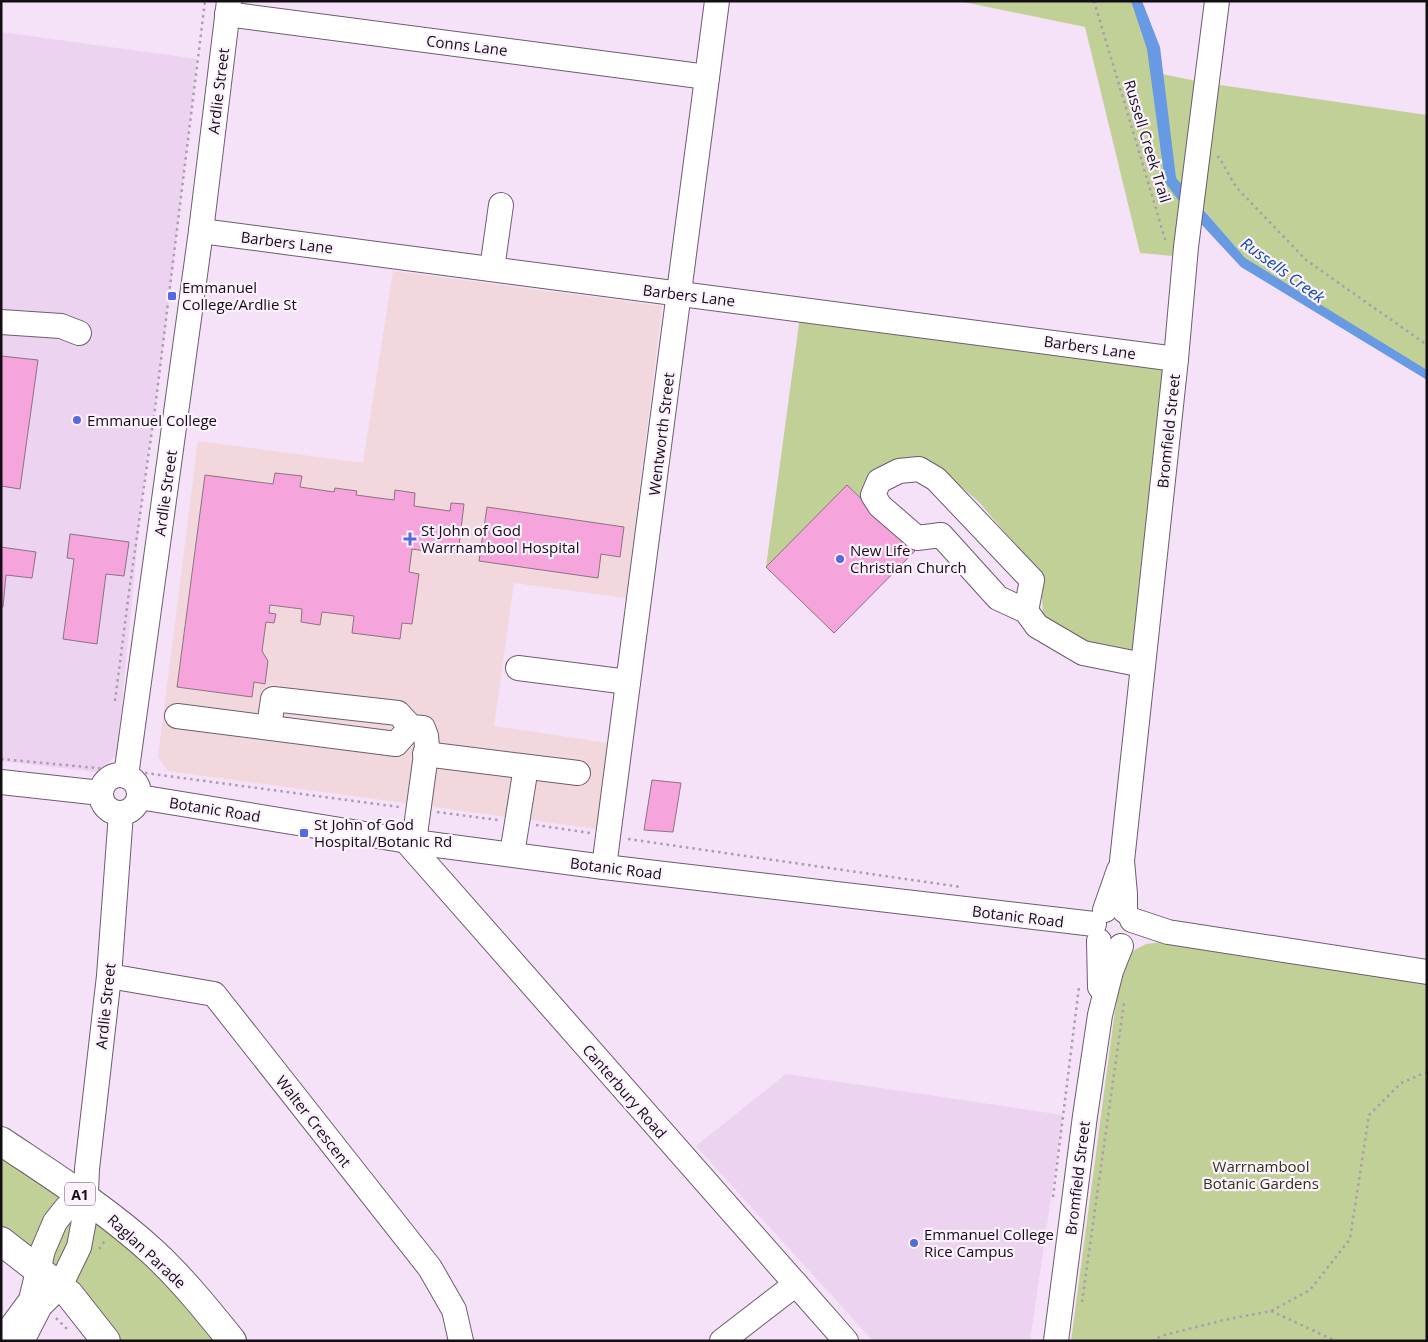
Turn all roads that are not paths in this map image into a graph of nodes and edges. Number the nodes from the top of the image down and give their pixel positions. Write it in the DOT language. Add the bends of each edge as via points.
graph roads {
  1 [pos="717,1"];
  2 [pos="1217,1"];
  3 [pos="228,8"];
  4 [pos="707,77"];
  5 [pos="501,205"];
  6 [pos="201,231"];
  7 [pos="492,269"];
  8 [pos="679,293"];
  9 [pos="1,322"];
  10 [pos="79,333"];
  11 [pos="1176,359"];
  12 [pos="964,508"];
  13 [pos="940,535"];
  14 [pos="1026,611"];
  15 [pos="1143,665"];
  16 [pos="518,668"];
  17 [pos="628,682"];
  18 [pos="177,716"];
  19 [pos="425,754"];
  20 [pos="526,766"];
  21 [pos="126,773"];
  22 [pos="578,773"];
  23 [pos="1,782"];
  24 [pos="101,793"];
  25 [pos="140,797"];
  26 [pos="121,813"];
  27 [pos="410,841"];
  28 [pos="512,854"];
  29 [pos="604,867"];
  30 [pos="1115,928"];
  31 [pos="1427,972"];
  32 [pos="109,976"];
  33 [pos="1,1140"];
  34 [pos="87,1198"];
  35 [pos="1,1241"];
  36 [pos="38,1269"];
  37 [pos="796,1284"];
  38 [pos="60,1286"];
  39 [pos="1,1341"];
  40 [pos="22,1341"];
  41 [pos="106,1341"];
  42 [pos="232,1341"];
  43 [pos="461,1341"];
  44 [pos="722,1341"];
  45 [pos="846,1341"];
  46 [pos="1056,1341"];
  1 -- 4 [label="street, Wentworth Street"];
  2 -- 11 [label="street, Bromfield Street" via="1189,219"];
  3 -- 4 [label="street, Conns Lane"];
  3 -- 6 [label="street, Ardlie Street"];
  4 -- 8 [label="street, Wentworth Street"];
  5 -- 7 [label="street"];
  6 -- 7 [label="street, Barbers Lane"];
  6 -- 21 [label="street, Ardlie Street"];
  7 -- 8 [label="street, Barbers Lane"];
  8 -- 11 [label="street, Barbers Lane"];
  8 -- 17 [label="street, Wentworth Street"];
  9 -- 10 [label="street" via="61,326"];
  11 -- 15 [label="street, Bromfield Street"];
  12 -- 13 [label="street"];
  12 -- 13 [label="street" via="936,479 919,469 899,471 878,481 873,495 880,506 917,538"];
  12 -- 14 [label="street" via="1032,580"];
  13 -- 14 [label="street" via="998,598"];
  14 -- 15 [label="street" via="1037,626 1083,653"];
  15 -- 30 [label="street, Bromfield Street"];
  16 -- 17 [label="street"];
  17 -- 29 [label="street, Wentworth Street"];
  18 -- 19 [label="street" via="396,744 411,727 423,728"];
  19 -- 20 [label="street"];
  19 -- 27 [label="street" via="419,809"];
  20 -- 22 [label="street"];
  20 -- 28 [label="street"];
  21 -- 24 [label="street" via="109,778"];
  21 -- 25 [label="street" via="138,786"];
  23 -- 24 [label="street"];
  24 -- 26 [label="street" via="109,810"];
  25 -- 26 [label="street" via="133,808"];
  25 -- 27 [label="street, Botanic Road"];
  26 -- 32 [label="street, Ardlie Street"];
  27 -- 28 [label="street, Botanic Road"];
  27 -- 37 [label="street, Canterbury Road"];
  28 -- 29 [label="street, Botanic Road"];
  29 -- 30 [label="street, Botanic Road"];
  30 -- 31 [label="street, Botanic Road" via="1168,932"];
  30 -- 46 [label="street, Bromfield Street" via="1085,1116"];
  32 -- 34 [label="street, Ardlie Street" via="87,1162"];
  32 -- 43 [label="street, Walter Crescent" via="214,994 430,1268 454,1310"];
  33 -- 34 [label="highway, Raglan Parade / A1"];
  34 -- 36 [label="street" via="66,1207 55,1222"];
  34 -- 38 [label="street, Ardlie Street" via="79,1247"];
  34 -- 42 [label="highway, Raglan Parade / A1" via="154,1252"];
  35 -- 36 [label="highway"];
  36 -- 38 [label="highway"];
  36 -- 39 [label="street" via="31,1300"];
  37 -- 44 [label="street"];
  37 -- 45 [label="street, Canterbury Road"];
  38 -- 40 [label="street, Ardlie Street" via="40,1306"];
  38 -- 41 [label="highway"];
}
